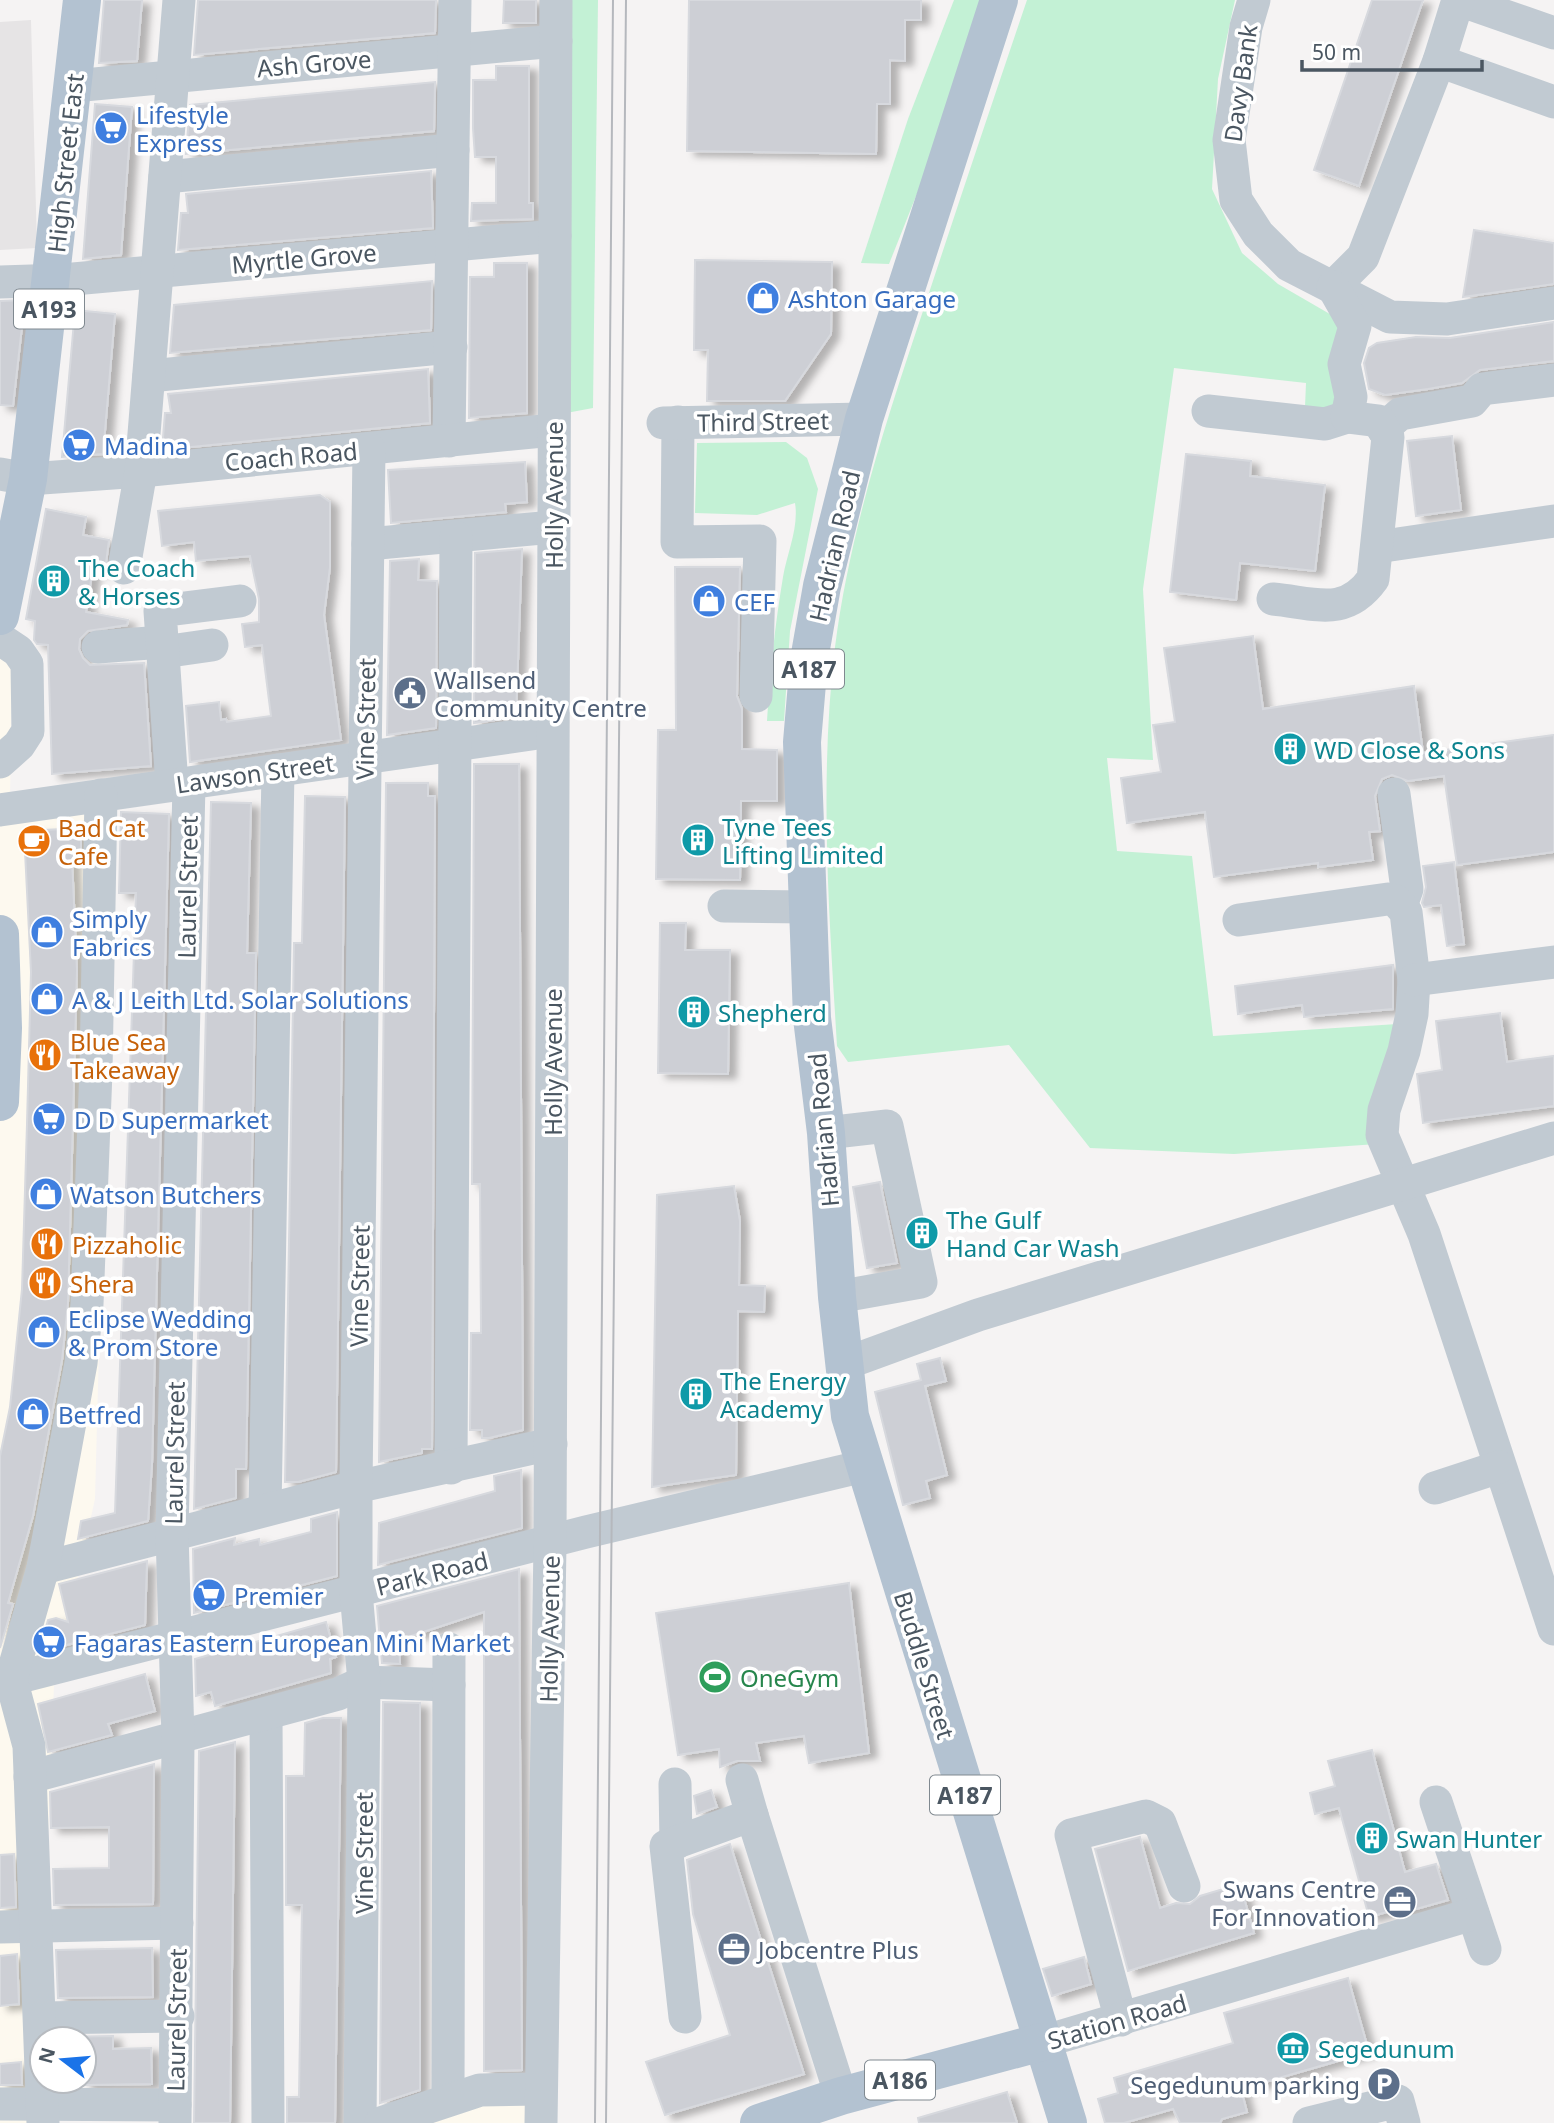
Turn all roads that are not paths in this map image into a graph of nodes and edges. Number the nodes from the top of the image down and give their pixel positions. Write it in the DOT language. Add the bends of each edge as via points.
graph roads {
  1 [pos="82,0"];
  2 [pos="179,0"];
  3 [pos="455,0"];
  4 [pos="556,0"];
  5 [pos="999,0"];
  6 [pos="1254,0"];
  7 [pos="1459,0"];
  8 [pos="1554,33"];
  9 [pos="556,41"];
  10 [pos="454,50"];
  11 [pos="1439,61"];
  12 [pos="173,76"];
  13 [pos="73,86"];
  14 [pos="1554,102"];
  15 [pos="453,150"];
  16 [pos="165,177"];
  17 [pos="555,236"];
  18 [pos="452,245"];
  19 [pos="158,271"];
  20 [pos="52,281"];
  21 [pos="0,282"];
  22 [pos="1333,287"];
  23 [pos="1554,303"];
  24 [pos="451,348"];
  25 [pos="149,376"];
  26 [pos="1554,380"];
  27 [pos="1208,411"];
  28 [pos="1347,416"];
  29 [pos="864,419"];
  30 [pos="1383,429"];
  31 [pos="553,430"];
  32 [pos="449,441"];
  33 [pos="369,449"];
  34 [pos="141,471"];
  35 [pos="14,477"];
  36 [pos="1554,521"];
  37 [pos="553,527"];
  38 [pos="456,537"];
  39 [pos="368,544"];
  40 [pos="1377,547"];
  41 [pos="124,568"];
  42 [pos="1273,599"];
  43 [pos="240,601"];
  44 [pos="0,616"];
  45 [pos="0,639"];
  46 [pos="212,645"];
  47 [pos="98,647"];
  48 [pos="163,647"];
  49 [pos="756,696"];
  50 [pos="552,731"];
  51 [pos="454,744"];
  52 [pos="364,758"];
  53 [pos="0,762"];
  54 [pos="278,770"];
  55 [pos="181,784"];
  56 [pos="101,794"];
  57 [pos="1394,794"];
  58 [pos="0,810"];
  59 [pos="724,906"];
  60 [pos="1401,906"];
  61 [pos="808,907"];
  62 [pos="1239,920"];
  63 [pos="0,934"];
  64 [pos="1554,962"];
  65 [pos="1414,980"];
  66 [pos="2,1029"];
  67 [pos="0,1102"];
  68 [pos="825,1133"];
  69 [pos="1545,1149"];
  70 [pos="1402,1185"];
  71 [pos="837,1297"];
  72 [pos="844,1364"];
  73 [pos="551,1444"];
  74 [pos="864,1466"];
  75 [pos="1499,1467"];
  76 [pos="451,1468"];
  77 [pos="356,1487"];
  78 [pos="1435,1488"];
  79 [pos="265,1510"];
  80 [pos="172,1533"];
  81 [pos="550,1543"];
  82 [pos="43,1568"];
  83 [pos="356,1592"];
  84 [pos="1554,1629"];
  85 [pos="173,1638"];
  86 [pos="449,1649"];
  87 [pos="6,1680"];
  88 [pos="364,1682"];
  89 [pos="449,1685"];
  90 [pos="266,1714"];
  91 [pos="178,1738"];
  92 [pos="30,1777"];
  93 [pos="742,1780"];
  94 [pos="675,1784"];
  95 [pos="1436,1802"];
  96 [pos="752,1815"];
  97 [pos="676,1843"];
  98 [pos="1184,1886"];
  99 [pos="1473,1914"];
  100 [pos="177,1923"];
  101 [pos="36,1924"];
  102 [pos="0,1927"];
  103 [pos="1485,1949"];
  104 [pos="178,2016"];
  105 [pos="685,2017"];
  106 [pos="40,2018"];
  107 [pos="1121,2020"];
  108 [pos="1042,2042"];
  109 [pos="540,2089"];
  110 [pos="841,2096"];
  111 [pos="448,2100"];
  112 [pos="0,2104"];
  113 [pos="43,2113"];
  114 [pos="175,2114"];
  115 [pos="268,2123"];
  116 [pos="360,2123"];
  117 [pos="381,2123"];
  118 [pos="541,2123"];
  119 [pos="760,2123"];
  120 [pos="1068,2123"];
  121 [pos="1309,2123"];
  122 [pos="1404,2123"];
  1 -- 13 [label="main road, High Street East / A193"];
  2 -- 12 [label="street"];
  3 -- 10 [label="street"];
  4 -- 9 [label="street, Holly Avenue"];
  5 -- 29 [label="main road, Hadrian Road / A187"];
  6 -- 22 [label="street, Davy Bank" via="1229,140 1236,200 1258,234 1289,265"];
  7 -- 8 [label="street"];
  7 -- 11 [label="street"];
  9 -- 10 [label="street, Ash Grove"];
  9 -- 17 [label="street, Holly Avenue"];
  10 -- 12 [label="street, Ash Grove"];
  10 -- 15 [label="street"];
  11 -- 14 [label="street"];
  11 -- 22 [label="street" via="1363,257"];
  12 -- 13 [label="street, Ash Grove"];
  12 -- 16 [label="street"];
  13 -- 20 [label="main road, High Street East / A193"];
  15 -- 16 [label="street"];
  15 -- 18 [label="street"];
  16 -- 19 [label="street"];
  17 -- 18 [label="street, Myrtle Grove"];
  17 -- 31 [label="street, Holly Avenue"];
  18 -- 19 [label="street, Myrtle Grove"];
  18 -- 24 [label="street"];
  19 -- 20 [label="street, Myrtle Grove"];
  19 -- 25 [label="street"];
  20 -- 21 [label="street, Myrtle Grove"];
  20 -- 35 [label="main road, High Street East / A193"];
  22 -- 23 [label="street, Davy Bank" via="1390,317 1447,319"];
  22 -- 28 [label="street" via="1355,326 1344,364 1351,397"];
  24 -- 25 [label="street"];
  24 -- 32 [label="street"];
  25 -- 34 [label="street"];
  26 -- 30 [label="street" via="1482,389 1472,401 1400,414"];
  27 -- 28 [label="street" via="1325,424"];
  28 -- 30 [label="street" via="1379,421"];
  29 -- 49 [label="street, Third Street" via="671,422 677,542 760,541"];
  29 -- 61 [label="main road, Hadrian Road / A187" via="822,586 810,660 802,741"];
  30 -- 40 [label="street" via="1388,437"];
  31 -- 32 [label="street, Coach Road"];
  31 -- 37 [label="street, Holly Avenue"];
  32 -- 33 [label="street, Coach Road"];
  33 -- 34 [label="street, Coach Road"];
  33 -- 39 [label="street, Vine Street"];
  34 -- 35 [label="street, Coach Road"];
  34 -- 41 [label="street"];
  35 -- 44 [label="main road, High Street East / A193"];
  36 -- 40 [label="street"];
  37 -- 38 [label="street"];
  37 -- 50 [label="street, Holly Avenue"];
  38 -- 39 [label="street"];
  38 -- 51 [label="street"];
  39 -- 52 [label="street, Vine Street"];
  40 -- 42 [label="street" via="1373,579 1361,597 1342,606"];
  43 -- 48 [label="street, Laurel Street" via="160,611"];
  45 -- 53 [label="street" via="27,664 28,731"];
  46 -- 48 [label="street"];
  47 -- 48 [label="street"];
  48 -- 55 [label="street, Laurel Street"];
  50 -- 51 [label="street, Lawson Street"];
  50 -- 73 [label="street, Holly Avenue"];
  51 -- 52 [label="street, Lawson Street"];
  51 -- 76 [label="street"];
  52 -- 54 [label="street, Lawson Street"];
  52 -- 77 [label="street, Vine Street"];
  54 -- 55 [label="street, Lawson Street"];
  54 -- 79 [label="street"];
  55 -- 56 [label="street, Lawson Street"];
  55 -- 80 [label="street, Laurel Street"];
  56 -- 58 [label="street, Lawson Street"];
  56 -- 82 [label="street" via="87,1304 72,1422"];
  57 -- 60 [label="street" via="1407,889"];
  59 -- 61 [label="street"];
  60 -- 62 [label="street" via="1388,899"];
  60 -- 65 [label="street" via="1406,912"];
  61 -- 68 [label="main road, Hadrian Road / A187" via="812,1018"];
  63 -- 66 [label="main road"];
  64 -- 65 [label="street"];
  65 -- 70 [label="street" via="1412,1014 1384,1110 1382,1135"];
  66 -- 67 [label="main road"];
  68 -- 71 [label="main road, Hadrian Road / A187"];
  68 -- 71 [label="street" via="887,1126 921,1282"];
  69 -- 70 [label="street"];
  70 -- 72 [label="street" via="978,1315"];
  70 -- 75 [label="street" via="1424,1234"];
  71 -- 72 [label="main road, Hadrian Road / A187"];
  72 -- 74 [label="main road, Buddle Street / A187" via="850,1416"];
  73 -- 76 [label="street"];
  73 -- 81 [label="street, Holly Avenue"];
  74 -- 81 [label="street, Park Road"];
  74 -- 108 [label="main road, Buddle Street / A187"];
  75 -- 78 [label="street"];
  75 -- 84 [label="street"];
  76 -- 77 [label="street"];
  77 -- 79 [label="street"];
  77 -- 83 [label="street, Vine Street"];
  79 -- 80 [label="street"];
  80 -- 82 [label="street"];
  80 -- 85 [label="street, Laurel Street"];
  81 -- 83 [label="street, Park Road"];
  81 -- 109 [label="street, Holly Avenue"];
  82 -- 87 [label="street"];
  83 -- 85 [label="street, Park Road"];
  83 -- 88 [label="street, Vine Street"];
  85 -- 87 [label="street, Park Road"];
  85 -- 91 [label="street, Laurel Street"];
  86 -- 89 [label="street"];
  87 -- 92 [label="street" via="29,1746"];
  88 -- 89 [label="street"];
  88 -- 90 [label="street"];
  88 -- 116 [label="street, Vine Street"];
  89 -- 111 [label="street"];
  90 -- 91 [label="street"];
  90 -- 115 [label="street"];
  91 -- 92 [label="street"];
  91 -- 100 [label="street, Laurel Street"];
  92 -- 101 [label="street"];
  93 -- 96 [label="street"];
  94 -- 97 [label="street"];
  95 -- 99 [label="street"];
  96 -- 97 [label="street"];
  96 -- 110 [label="street"];
  97 -- 105 [label="street" via="666,1846"];
  98 -- 107 [label="street" via="1160,1823 1146,1816 1071,1835"];
  99 -- 103 [label="street"];
  99 -- 107 [label="street, Station Road"];
  100 -- 101 [label="street"];
  100 -- 104 [label="street, Laurel Street"];
  101 -- 102 [label="street"];
  101 -- 106 [label="street"];
  104 -- 106 [label="street"];
  104 -- 114 [label="street, Laurel Street"];
  106 -- 113 [label="street"];
  107 -- 108 [label="street, Station Road"];
  108 -- 110 [label="main road, Station Road / A186"];
  108 -- 120 [label="main road, Buddle Street / A187"];
  109 -- 111 [label="street" via="480,2091"];
  109 -- 118 [label="street, Holly Avenue"];
  110 -- 119 [label="main road, Station Road / A186"];
  111 -- 117 [label="street"];
  112 -- 113 [label="street"];
  113 -- 114 [label="street"];
  121 -- 122 [label="street" via="1398,2101"];
}
